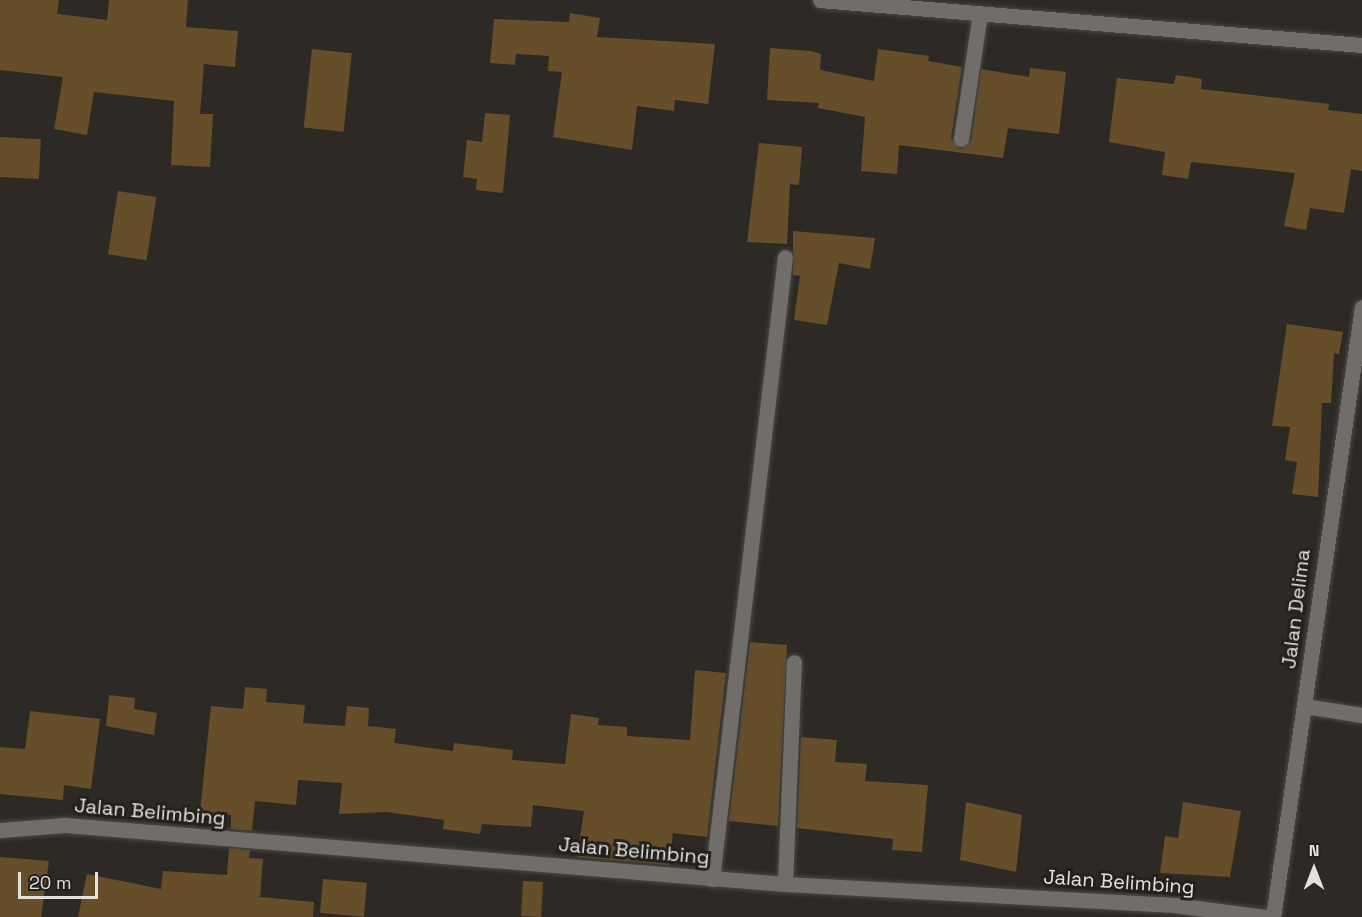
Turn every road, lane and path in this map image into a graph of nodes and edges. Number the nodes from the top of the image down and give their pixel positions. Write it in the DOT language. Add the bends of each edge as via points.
graph roads {
  1 [pos="820,0"];
  2 [pos="980,14"];
  3 [pos="1362,45"];
  4 [pos="961,139"];
  5 [pos="785,257"];
  6 [pos="1362,307"];
  7 [pos="794,662"];
  8 [pos="1305,706"];
  9 [pos="1362,715"];
  10 [pos="0,830"];
  11 [pos="712,879"];
  12 [pos="785,884"];
  13 [pos="1265,917"];
  14 [pos="1273,917"];
  1 -- 2 [label="street"];
  2 -- 3 [label="street"];
  2 -- 4 [label="street"];
  5 -- 11 [label="street"];
  6 -- 8 [label="street, Jalan Delima"];
  7 -- 12 [label="street"];
  8 -- 9 [label="street"];
  8 -- 14 [label="street, Jalan Delima"];
  10 -- 11 [label="street, Jalan Belimbing" via="65,825"];
  11 -- 12 [label="street, Jalan Belimbing"];
  12 -- 13 [label="street, Jalan Belimbing" via="1174,905"];
}
